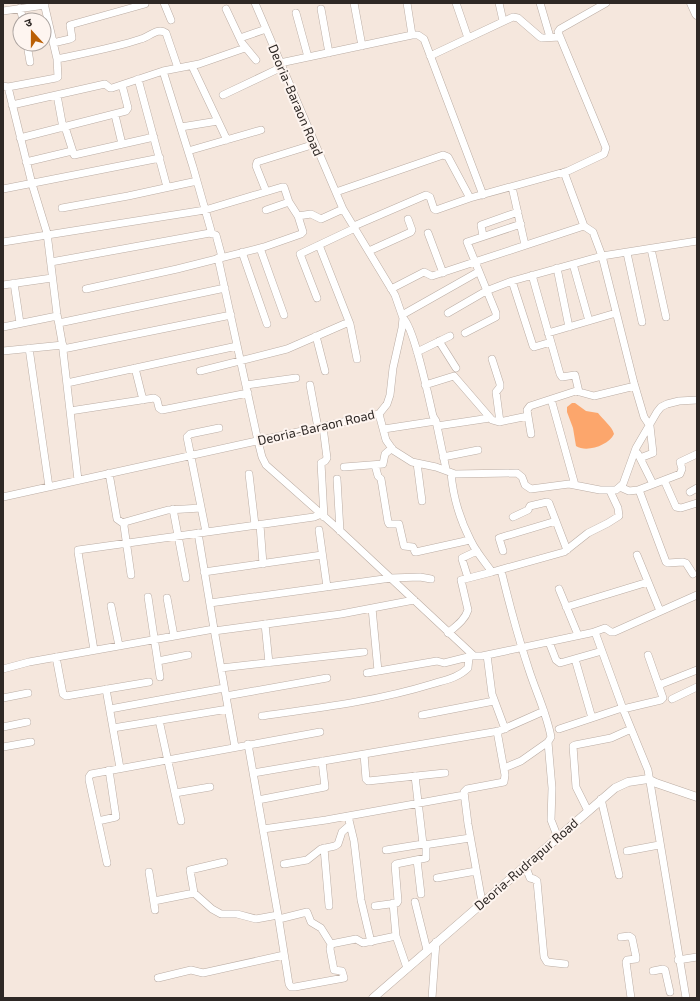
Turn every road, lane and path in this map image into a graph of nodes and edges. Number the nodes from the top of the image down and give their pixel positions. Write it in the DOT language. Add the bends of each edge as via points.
graph roads {
  1 [pos="256,3"];
  2 [pos="354,3"];
  3 [pos="407,3"];
  4 [pos="456,3"];
  5 [pos="499,3"];
  6 [pos="540,3"];
  7 [pos="606,3"];
  8 [pos="692,3"];
  9 [pos="45,4"];
  10 [pos="145,4"];
  11 [pos="166,4"];
  12 [pos="4,8"];
  13 [pos="20,8"];
  14 [pos="226,9"];
  15 [pos="321,9"];
  16 [pos="21,12"];
  17 [pos="296,13"];
  18 [pos="697,14"];
  19 [pos="171,20"];
  20 [pos="504,21"];
  21 [pos="266,29"];
  22 [pos="412,35"];
  23 [pos="550,37"];
  24 [pos="560,37"];
  25 [pos="240,38"];
  26 [pos="468,38"];
  27 [pos="53,43"];
  28 [pos="362,46"];
  29 [pos="245,48"];
  30 [pos="28,52"];
  31 [pos="328,53"];
  32 [pos="430,56"];
  33 [pos="308,57"];
  34 [pos="57,59"];
  35 [pos="256,60"];
  36 [pos="30,62"];
  37 [pos="281,65"];
  38 [pos="192,66"];
  39 [pos="178,68"];
  40 [pos="163,71"];
  41 [pos="138,79"];
  42 [pos="122,85"];
  43 [pos="5,87"];
  44 [pos="57,95"];
  45 [pos="224,95"];
  46 [pos="12,105"];
  47 [pos="115,115"];
  48 [pos="218,121"];
  49 [pos="64,127"];
  50 [pos="181,127"];
  51 [pos="261,130"];
  52 [pos="154,137"];
  53 [pos="20,138"];
  54 [pos="227,140"];
  55 [pos="122,144"];
  56 [pos="315,144"];
  57 [pos="72,151"];
  58 [pos="188,151"];
  59 [pos="160,158"];
  60 [pos="26,162"];
  61 [pos="564,172"];
  62 [pos="197,181"];
  63 [pos="32,184"];
  64 [pos="167,187"];
  65 [pos="512,187"];
  66 [pos="3,189"];
  67 [pos="266,191"];
  68 [pos="336,192"];
  69 [pos="483,195"];
  70 [pos="470,198"];
  71 [pos="289,202"];
  72 [pos="62,208"];
  73 [pos="344,209"];
  74 [pos="205,210"];
  75 [pos="266,210"];
  76 [pos="518,212"];
  77 [pos="298,216"];
  78 [pos="408,220"];
  79 [pos="520,224"];
  80 [pos="584,226"];
  81 [pos="355,227"];
  82 [pos="428,233"];
  83 [pos="212,234"];
  84 [pos="47,235"];
  85 [pos="483,236"];
  86 [pos="697,241"];
  87 [pos="3,242"];
  88 [pos="319,245"];
  89 [pos="526,245"];
  90 [pos="260,248"];
  91 [pos="651,249"];
  92 [pos="370,251"];
  93 [pos="242,252"];
  94 [pos="627,253"];
  95 [pos="602,256"];
  96 [pos="220,258"];
  97 [pos="51,262"];
  98 [pos="474,262"];
  99 [pos="573,264"];
  100 [pos="557,268"];
  101 [pos="443,272"];
  102 [pos="478,272"];
  103 [pos="532,275"];
  104 [pos="52,278"];
  105 [pos="512,281"];
  106 [pos="14,283"];
  107 [pos="3,285"];
  108 [pos="225,288"];
  109 [pos="86,289"];
  110 [pos="391,289"];
  111 [pos="486,291"];
  112 [pos="317,298"];
  113 [pos="448,313"];
  114 [pos="616,313"];
  115 [pos="231,315"];
  116 [pos="284,315"];
  117 [pos="403,316"];
  118 [pos="666,317"];
  119 [pos="58,320"];
  120 [pos="589,321"];
  121 [pos="350,322"];
  122 [pos="642,322"];
  123 [pos="20,323"];
  124 [pos="267,324"];
  125 [pos="3,327"];
  126 [pos="569,327"];
  127 [pos="466,333"];
  128 [pos="548,333"];
  129 [pos="316,336"];
  130 [pos="450,336"];
  131 [pos="439,341"];
  132 [pos="551,342"];
  133 [pos="237,346"];
  134 [pos="63,347"];
  135 [pos="29,348"];
  136 [pos="3,351"];
  137 [pos="417,352"];
  138 [pos="357,359"];
  139 [pos="492,359"];
  140 [pos="241,362"];
  141 [pos="135,368"];
  142 [pos="456,368"];
  143 [pos="200,371"];
  144 [pos="325,371"];
  145 [pos="296,378"];
  146 [pos="67,382"];
  147 [pos="246,385"];
  148 [pos="310,385"];
  149 [pos="425,385"];
  150 [pos="635,386"];
  151 [pos="579,392"];
  152 [pos="248,393"];
  153 [pos="551,399"];
  154 [pos="143,400"];
  155 [pos="697,400"];
  156 [pos="70,411"];
  157 [pos="379,414"];
  158 [pos="528,416"];
  159 [pos="490,418"];
  160 [pos="500,422"];
  161 [pos="437,423"];
  162 [pos="650,426"];
  163 [pos="321,427"];
  164 [pos="219,428"];
  165 [pos="384,429"];
  166 [pos="531,434"];
  167 [pos="258,441"];
  168 [pos="392,448"];
  169 [pos="636,448"];
  170 [pos="478,450"];
  171 [pos="697,454"];
  172 [pos="190,456"];
  173 [pos="443,457"];
  174 [pos="640,458"];
  175 [pos="417,463"];
  176 [pos="375,465"];
  177 [pos="344,467"];
  178 [pos="448,471"];
  179 [pos="109,473"];
  180 [pos="249,474"];
  181 [pos="337,479"];
  182 [pos="78,480"];
  183 [pos="664,480"];
  184 [pos="653,484"];
  185 [pos="574,485"];
  186 [pos="49,487"];
  187 [pos="620,487"];
  188 [pos="639,490"];
  189 [pos="610,491"];
  190 [pos="3,497"];
  191 [pos="422,501"];
  192 [pos="697,503"];
  193 [pos="201,508"];
  194 [pos="173,509"];
  195 [pos="323,515"];
  196 [pos="513,517"];
  197 [pos="556,521"];
  198 [pos="124,524"];
  199 [pos="257,525"];
  200 [pos="319,530"];
  201 [pos="340,531"];
  202 [pos="202,533"];
  203 [pos="178,536"];
  204 [pos="470,540"];
  205 [pos="126,543"];
  206 [pos="566,550"];
  207 [pos="502,551"];
  208 [pos="477,552"];
  209 [pos="636,555"];
  210 [pos="322,556"];
  211 [pos="263,564"];
  212 [pos="501,570"];
  213 [pos="204,572"];
  214 [pos="492,572"];
  215 [pos="693,574"];
  216 [pos="131,575"];
  217 [pos="186,578"];
  218 [pos="391,578"];
  219 [pos="468,578"];
  220 [pos="431,579"];
  221 [pos="648,582"];
  222 [pos="327,587"];
  223 [pos="559,589"];
  224 [pos="697,595"];
  225 [pos="148,597"];
  226 [pos="167,598"];
  227 [pos="414,600"];
  228 [pos="210,603"];
  229 [pos="111,606"];
  230 [pos="566,607"];
  231 [pos="372,608"];
  232 [pos="660,611"];
  233 [pos="265,624"];
  234 [pos="214,630"];
  235 [pos="594,632"];
  236 [pos="448,633"];
  237 [pos="578,635"];
  238 [pos="174,636"];
  239 [pos="154,639"];
  240 [pos="549,642"];
  241 [pos="119,646"];
  242 [pos="522,648"];
  243 [pos="94,650"];
  244 [pos="602,651"];
  245 [pos="364,652"];
  246 [pos="188,655"];
  247 [pos="487,655"];
  248 [pos="648,655"];
  249 [pos="471,656"];
  250 [pos="56,657"];
  251 [pos="575,659"];
  252 [pos="158,661"];
  253 [pos="269,663"];
  254 [pos="221,668"];
  255 [pos="3,669"];
  256 [pos="697,670"];
  257 [pos="378,671"];
  258 [pos="366,673"];
  259 [pos="160,677"];
  260 [pos="327,678"];
  261 [pos="149,682"];
  262 [pos="659,685"];
  263 [pos="224,688"];
  264 [pos="697,688"];
  265 [pos="106,689"];
  266 [pos="28,694"];
  267 [pos="226,696"];
  268 [pos="3,698"];
  269 [pos="672,699"];
  270 [pos="494,701"];
  271 [pos="623,708"];
  272 [pos="110,709"];
  273 [pos="228,709"];
  274 [pos="544,711"];
  275 [pos="422,715"];
  276 [pos="262,716"];
  277 [pos="592,718"];
  278 [pos="159,720"];
  279 [pos="27,722"];
  280 [pos="3,727"];
  281 [pos="113,728"];
  282 [pos="505,729"];
  283 [pos="559,729"];
  284 [pos="631,729"];
  285 [pos="320,732"];
  286 [pos="497,732"];
  287 [pos="31,742"];
  288 [pos="548,742"];
  289 [pos="248,744"];
  290 [pos="3,747"];
  291 [pos="236,747"];
  292 [pos="364,754"];
  293 [pos="168,760"];
  294 [pos="322,761"];
  295 [pos="120,768"];
  296 [pos="504,768"];
  297 [pos="109,770"];
  298 [pos="253,773"];
  299 [pos="445,773"];
  300 [pos="415,776"];
  301 [pos="648,779"];
  302 [pos="210,787"];
  303 [pos="175,793"];
  304 [pos="464,795"];
  305 [pos="697,797"];
  306 [pos="601,799"];
  307 [pos="258,800"];
  308 [pos="418,804"];
  309 [pos="588,811"];
  310 [pos="348,816"];
  311 [pos="181,820"];
  312 [pos="98,821"];
  313 [pos="350,825"];
  314 [pos="263,829"];
  315 [pos="470,838"];
  316 [pos="558,838"];
  317 [pos="424,844"];
  318 [pos="659,845"];
  319 [pos="324,848"];
  320 [pos="386,850"];
  321 [pos="627,851"];
  322 [pos="417,860"];
  323 [pos="224,862"];
  324 [pos="107,863"];
  325 [pos="284,864"];
  326 [pos="525,865"];
  327 [pos="476,871"];
  328 [pos="149,872"];
  329 [pos="619,875"];
  330 [pos="437,878"];
  331 [pos="194,893"];
  332 [pos="421,894"];
  333 [pos="154,900"];
  334 [pos="415,902"];
  335 [pos="482,902"];
  336 [pos="393,903"];
  337 [pos="329,906"];
  338 [pos="375,906"];
  339 [pos="155,910"];
  340 [pos="279,917"];
  341 [pos="396,936"];
  342 [pos="621,937"];
  343 [pos="371,942"];
  344 [pos="436,942"];
  345 [pos="331,944"];
  346 [pos="427,950"];
  347 [pos="284,955"];
  348 [pos="697,957"];
  349 [pos="678,960"];
  350 [pos="565,964"];
  351 [pos="407,968"];
  352 [pos="653,972"];
  353 [pos="681,977"];
  354 [pos="158,978"];
  355 [pos="667,980"];
  356 [pos="670,992"];
  357 [pos="373,998"];
  358 [pos="432,998"];
  359 [pos="631,998"];
  360 [pos="686,998"];
  1 -- 21 [label="street, Deoria-Baraon Road"];
  2 -- 28 [label="street"];
  3 -- 22 [label="street"];
  4 -- 26 [label="street"];
  5 -- 20 [label="street"];
  6 -- 23 [label="street"];
  7 -- 24 [label="street" via="560,28"];
  8 -- 18 [label="highway"];
  9 -- 13 [label="street"];
  9 -- 27 [label="street"];
  10 -- 27 [label="street" via="70,25 72,38"];
  11 -- 19 [label="street"];
  12 -- 13 [label="street"];
  13 -- 16 [label="street"];
  14 -- 25 [label="street"];
  15 -- 31 [label="street"];
  17 -- 33 [label="street"];
  20 -- 23 [label="street" via="516,17 540,37"];
  20 -- 26 [label="street"];
  21 -- 25 [label="street"];
  21 -- 37 [label="street, Deoria-Baraon Road"];
  22 -- 28 [label="street"];
  22 -- 32 [label="street" via="421,36"];
  23 -- 24 [label="street"];
  24 -- 61 [label="street" via="606,148 604,154"];
  25 -- 29 [label="street"];
  26 -- 32 [label="street"];
  27 -- 34 [label="street"];
  28 -- 31 [label="street"];
  29 -- 35 [label="street"];
  29 -- 38 [label="street"];
  30 -- 36 [label="street"];
  31 -- 33 [label="street"];
  32 -- 69 [label="street"];
  33 -- 37 [label="street"];
  34 -- 39 [label="street" via="132,42 161,31 166,33"];
  34 -- 43 [label="street" via="59,75 56,78"];
  37 -- 45 [label="street"];
  37 -- 56 [label="street, Deoria-Baraon Road"];
  38 -- 39 [label="street"];
  38 -- 48 [label="street"];
  39 -- 40 [label="street"];
  40 -- 41 [label="street"];
  40 -- 50 [label="street"];
  41 -- 42 [label="street"];
  41 -- 52 [label="street"];
  42 -- 44 [label="street" via="110,88 105,84"];
  42 -- 47 [label="street" via="128,108"];
  43 -- 46 [label="street"];
  44 -- 46 [label="street"];
  44 -- 49 [label="street"];
  46 -- 53 [label="street"];
  47 -- 49 [label="street"];
  47 -- 55 [label="street"];
  48 -- 50 [label="street"];
  48 -- 54 [label="street"];
  49 -- 53 [label="street"];
  49 -- 57 [label="street"];
  50 -- 58 [label="street"];
  51 -- 54 [label="street"];
  52 -- 55 [label="street"];
  52 -- 59 [label="street"];
  53 -- 60 [label="street"];
  54 -- 58 [label="street"];
  55 -- 57 [label="street" via="74,155"];
  56 -- 67 [label="street" via="256,162"];
  56 -- 68 [label="street, Deoria-Baraon Road"];
  57 -- 60 [label="street"];
  58 -- 62 [label="street"];
  59 -- 63 [label="street"];
  59 -- 64 [label="street"];
  60 -- 63 [label="street"];
  61 -- 65 [label="street"];
  61 -- 80 [label="street"];
  62 -- 64 [label="street"];
  62 -- 74 [label="street"];
  63 -- 66 [label="street"];
  63 -- 84 [label="street"];
  64 -- 72 [label="street"];
  65 -- 69 [label="street"];
  65 -- 76 [label="street"];
  67 -- 71 [label="street" via="284,186"];
  67 -- 74 [label="street"];
  68 -- 70 [label="street" via="442,155 448,157"];
  68 -- 73 [label="street, Deoria-Baraon Road"];
  69 -- 70 [label="street"];
  70 -- 81 [label="street" via="436,210 430,196 426,195"];
  71 -- 75 [label="street"];
  71 -- 77 [label="street"];
  73 -- 77 [label="street" via="321,219 312,214"];
  73 -- 81 [label="street, Deoria-Baraon Road"];
  74 -- 83 [label="street"];
  74 -- 84 [label="street"];
  76 -- 79 [label="street"];
  76 -- 85 [label="street" via="480,225"];
  77 -- 90 [label="street" via="303,228 301,234"];
  78 -- 92 [label="street" via="411,232"];
  79 -- 85 [label="street"];
  79 -- 89 [label="street"];
  80 -- 89 [label="street"];
  80 -- 95 [label="street" via="593,232"];
  81 -- 88 [label="street"];
  81 -- 92 [label="street, Deoria-Baraon Road"];
  82 -- 101 [label="street"];
  83 -- 96 [label="street" via="216,235"];
  83 -- 97 [label="street"];
  84 -- 87 [label="street"];
  84 -- 97 [label="street"];
  85 -- 98 [label="street" via="467,242"];
  86 -- 91 [label="street"];
  88 -- 112 [label="street" via="302,252 300,256"];
  88 -- 121 [label="street"];
  89 -- 98 [label="street"];
  90 -- 93 [label="street"];
  90 -- 116 [label="street"];
  91 -- 94 [label="street"];
  91 -- 118 [label="street"];
  92 -- 110 [label="street, Deoria-Baraon Road"];
  93 -- 96 [label="street"];
  93 -- 124 [label="street"];
  94 -- 95 [label="street"];
  94 -- 122 [label="street"];
  95 -- 99 [label="street"];
  95 -- 114 [label="street"];
  96 -- 108 [label="street"];
  96 -- 109 [label="street"];
  97 -- 104 [label="street"];
  98 -- 101 [label="street"];
  98 -- 102 [label="street"];
  99 -- 100 [label="street"];
  99 -- 120 [label="street"];
  100 -- 103 [label="street"];
  100 -- 126 [label="street"];
  101 -- 110 [label="street" via="432,276 424,272"];
  102 -- 111 [label="street"];
  102 -- 117 [label="street"];
  103 -- 105 [label="street"];
  103 -- 128 [label="street"];
  104 -- 106 [label="street"];
  104 -- 119 [label="street"];
  105 -- 111 [label="street"];
  105 -- 132 [label="street" via="533,346"];
  106 -- 107 [label="street"];
  106 -- 123 [label="street"];
  108 -- 115 [label="street"];
  108 -- 119 [label="street"];
  110 -- 117 [label="street, Deoria-Baraon Road"];
  111 -- 113 [label="street"];
  111 -- 127 [label="street" via="496,316"];
  114 -- 120 [label="street"];
  114 -- 150 [label="street"];
  115 -- 133 [label="street"];
  115 -- 134 [label="street"];
  117 -- 137 [label="street" via="409,324"];
  117 -- 157 [label="street, Deoria-Baraon Road" via="390,395"];
  119 -- 123 [label="street"];
  119 -- 134 [label="street"];
  120 -- 126 [label="street"];
  121 -- 129 [label="street"];
  121 -- 138 [label="street"];
  123 -- 125 [label="street"];
  126 -- 128 [label="street"];
  128 -- 132 [label="street"];
  129 -- 140 [label="street" via="287,349"];
  129 -- 144 [label="street"];
  130 -- 131 [label="street"];
  131 -- 137 [label="street"];
  131 -- 142 [label="street"];
  132 -- 151 [label="street" via="561,376 575,375"];
  133 -- 140 [label="street"];
  133 -- 141 [label="street"];
  134 -- 135 [label="street"];
  134 -- 146 [label="street"];
  135 -- 136 [label="street"];
  135 -- 186 [label="street"];
  137 -- 149 [label="street"];
  139 -- 160 [label="street" via="500,384 496,392"];
  140 -- 143 [label="street"];
  140 -- 147 [label="street"];
  141 -- 146 [label="street"];
  141 -- 154 [label="street"];
  145 -- 147 [label="street"];
  146 -- 156 [label="street"];
  147 -- 152 [label="street"];
  148 -- 163 [label="street"];
  149 -- 159 [label="street" via="454,376"];
  149 -- 161 [label="street"];
  150 -- 151 [label="street" via="594,396"];
  150 -- 162 [label="street" via="644,417"];
  151 -- 153 [label="street"];
  152 -- 154 [label="street" via="162,410 156,399"];
  152 -- 167 [label="street"];
  153 -- 158 [label="street" via="530,406 527,410"];
  153 -- 185 [label="street"];
  154 -- 156 [label="street"];
  155 -- 162 [label="street" via="679,401 661,407"];
  156 -- 182 [label="street"];
  157 -- 163 [label="street, Deoria-Baraon Road"];
  157 -- 165 [label="street"];
  158 -- 160 [label="street"];
  158 -- 166 [label="street"];
  159 -- 160 [label="street"];
  159 -- 161 [label="street"];
  161 -- 165 [label="street"];
  161 -- 173 [label="street"];
  162 -- 169 [label="street"];
  162 -- 174 [label="street" via="654,452"];
  163 -- 167 [label="street, Deoria-Baraon Road"];
  163 -- 195 [label="street" via="327,458 321,465"];
  164 -- 172 [label="street" via="188,434"];
  165 -- 168 [label="street" via="386,440"];
  167 -- 172 [label="street, Deoria-Baraon Road"];
  167 -- 195 [label="street" via="266,465"];
  168 -- 175 [label="street"];
  168 -- 176 [label="street" via="385,454 383,464"];
  169 -- 174 [label="street"];
  169 -- 187 [label="street"];
  170 -- 173 [label="street"];
  171 -- 183 [label="street" via="680,462 680,474"];
  172 -- 179 [label="street, Deoria-Baraon Road"];
  172 -- 193 [label="street"];
  173 -- 178 [label="street"];
  174 -- 184 [label="street"];
  175 -- 178 [label="street"];
  175 -- 191 [label="street"];
  176 -- 177 [label="street"];
  176 -- 204 [label="street" via="381,479 388,522 400,526 404,546 413,547 416,552"];
  178 -- 185 [label="street" via="455,474 517,473 531,489"];
  178 -- 204 [label="street" via="462,522"];
  179 -- 182 [label="street, Deoria-Baraon Road"];
  179 -- 198 [label="street" via="118,519"];
  180 -- 199 [label="street"];
  181 -- 201 [label="street"];
  182 -- 186 [label="street, Deoria-Baraon Road"];
  183 -- 184 [label="street"];
  183 -- 192 [label="street" via="676,507"];
  184 -- 188 [label="street"];
  185 -- 189 [label="street"];
  186 -- 190 [label="street, Deoria-Baraon Road"];
  187 -- 188 [label="street" via="629,491"];
  187 -- 189 [label="street"];
  188 -- 215 [label="street" via="666,562 686,563"];
  189 -- 206 [label="street" via="619,516 594,529"];
  193 -- 194 [label="street"];
  193 -- 202 [label="street"];
  194 -- 198 [label="street"];
  194 -- 203 [label="street"];
  195 -- 199 [label="street"];
  195 -- 201 [label="street"];
  196 -- 197 [label="street" via="528,510 530,506 545,502 549,503"];
  197 -- 206 [label="street"];
  197 -- 207 [label="street" via="499,538"];
  198 -- 205 [label="street"];
  199 -- 202 [label="street"];
  199 -- 211 [label="street"];
  200 -- 210 [label="street"];
  201 -- 218 [label="street"];
  202 -- 203 [label="street"];
  202 -- 213 [label="street"];
  203 -- 205 [label="street"];
  203 -- 217 [label="street"];
  204 -- 208 [label="street"];
  205 -- 216 [label="street"];
  205 -- 243 [label="street" via="78,550"];
  206 -- 212 [label="street"];
  208 -- 214 [label="street"];
  208 -- 219 [label="street" via="462,558"];
  209 -- 221 [label="street"];
  210 -- 211 [label="street"];
  210 -- 222 [label="street"];
  211 -- 213 [label="street"];
  212 -- 214 [label="street"];
  212 -- 242 [label="street"];
  213 -- 228 [label="street"];
  214 -- 219 [label="street"];
  218 -- 220 [label="street"];
  218 -- 222 [label="street"];
  218 -- 227 [label="street"];
  219 -- 236 [label="street" via="460,582 467,614"];
  221 -- 230 [label="street"];
  221 -- 232 [label="street"];
  222 -- 228 [label="street"];
  223 -- 230 [label="street"];
  224 -- 232 [label="street"];
  225 -- 239 [label="street"];
  226 -- 238 [label="street"];
  227 -- 231 [label="street"];
  227 -- 236 [label="street"];
  228 -- 234 [label="street"];
  229 -- 241 [label="street"];
  230 -- 237 [label="street"];
  231 -- 233 [label="street"];
  231 -- 257 [label="street"];
  232 -- 235 [label="street" via="614,632 605,628"];
  233 -- 234 [label="street"];
  233 -- 253 [label="street"];
  234 -- 238 [label="street"];
  234 -- 254 [label="street"];
  235 -- 237 [label="street"];
  235 -- 244 [label="street"];
  236 -- 249 [label="street"];
  237 -- 240 [label="street"];
  238 -- 239 [label="street"];
  239 -- 241 [label="street"];
  239 -- 252 [label="street"];
  240 -- 242 [label="street"];
  240 -- 251 [label="street" via="558,663"];
  241 -- 243 [label="street"];
  242 -- 247 [label="street"];
  242 -- 274 [label="street"];
  243 -- 250 [label="street"];
  244 -- 251 [label="street"];
  244 -- 271 [label="street"];
  245 -- 253 [label="street"];
  246 -- 252 [label="street"];
  247 -- 249 [label="street"];
  247 -- 270 [label="street"];
  248 -- 262 [label="street"];
  249 -- 257 [label="street" via="444,663 437,661"];
  249 -- 276 [label="street" via="468,668 461,674 419,688 357,702"];
  250 -- 255 [label="street"];
  250 -- 265 [label="street" via="64,695"];
  251 -- 277 [label="street"];
  252 -- 259 [label="street"];
  253 -- 254 [label="street"];
  254 -- 263 [label="street"];
  256 -- 262 [label="street"];
  257 -- 258 [label="street"];
  260 -- 267 [label="street"];
  261 -- 265 [label="street"];
  262 -- 271 [label="street" via="663,694 662,699"];
  263 -- 267 [label="street"];
  263 -- 272 [label="street"];
  264 -- 269 [label="street"];
  265 -- 272 [label="street"];
  266 -- 268 [label="street"];
  267 -- 273 [label="street"];
  270 -- 275 [label="street"];
  270 -- 282 [label="street"];
  271 -- 277 [label="street"];
  271 -- 284 [label="street"];
  272 -- 281 [label="street"];
  273 -- 278 [label="street"];
  273 -- 291 [label="street"];
  274 -- 282 [label="street"];
  274 -- 288 [label="street" via="550,735"];
  277 -- 283 [label="street"];
  278 -- 281 [label="street"];
  278 -- 293 [label="street"];
  279 -- 280 [label="street"];
  281 -- 295 [label="street"];
  282 -- 286 [label="street"];
  284 -- 301 [label="street" via="648,770"];
  284 -- 309 [label="street" via="611,738 573,746 576,790"];
  285 -- 289 [label="street"];
  286 -- 292 [label="street"];
  286 -- 296 [label="street"];
  287 -- 290 [label="street"];
  288 -- 296 [label="street" via="517,764"];
  288 -- 316 [label="street" via="552,788 551,815"];
  289 -- 291 [label="street"];
  289 -- 298 [label="street"];
  291 -- 293 [label="street"];
  292 -- 294 [label="street"];
  292 -- 300 [label="street" via="368,782"];
  293 -- 295 [label="street"];
  293 -- 303 [label="street"];
  294 -- 298 [label="street"];
  294 -- 307 [label="street" via="325,786"];
  295 -- 297 [label="street"];
  296 -- 304 [label="street" via="504,782 467,789"];
  297 -- 312 [label="street" via="116,816"];
  297 -- 312 [label="street" via="91,774 89,777"];
  298 -- 307 [label="street"];
  299 -- 300 [label="street"];
  300 -- 308 [label="street"];
  301 -- 305 [label="main road"];
  301 -- 306 [label="main road, Deoria-Rudrapur Road" via="628,782 614,788"];
  301 -- 318 [label="street"];
  302 -- 303 [label="street"];
  303 -- 311 [label="street"];
  304 -- 308 [label="street"];
  304 -- 315 [label="street"];
  306 -- 309 [label="main road, Deoria-Rudrapur Road"];
  306 -- 329 [label="street"];
  307 -- 314 [label="street"];
  308 -- 310 [label="street"];
  308 -- 317 [label="street"];
  309 -- 316 [label="main road, Deoria-Rudrapur Road"];
  310 -- 313 [label="street"];
  310 -- 314 [label="street"];
  312 -- 324 [label="street"];
  313 -- 319 [label="street" via="342,832 338,844"];
  313 -- 343 [label="street"];
  314 -- 340 [label="street"];
  315 -- 317 [label="street"];
  315 -- 327 [label="street"];
  316 -- 326 [label="main road, Deoria-Rudrapur Road"];
  317 -- 320 [label="street"];
  317 -- 322 [label="street" via="426,858"];
  318 -- 321 [label="street"];
  318 -- 349 [label="street"];
  319 -- 325 [label="street" via="307,860"];
  319 -- 337 [label="street"];
  322 -- 332 [label="street"];
  322 -- 336 [label="street" via="396,864 398,901"];
  323 -- 331 [label="street" via="190,870"];
  326 -- 335 [label="main road, Deoria-Rudrapur Road"];
  326 -- 350 [label="street" via="530,878 537,881 544,957 547,962"];
  327 -- 330 [label="street"];
  327 -- 335 [label="street"];
  328 -- 333 [label="street"];
  331 -- 333 [label="street"];
  331 -- 340 [label="street" via="221,914 237,914 256,919"];
  333 -- 339 [label="street"];
  334 -- 346 [label="street"];
  335 -- 344 [label="main road, Deoria-Rudrapur Road"];
  336 -- 338 [label="street"];
  336 -- 341 [label="street"];
  340 -- 345 [label="street" via="307,912 311,922 321,928"];
  340 -- 347 [label="street"];
  341 -- 343 [label="street"];
  341 -- 351 [label="street"];
  342 -- 359 [label="street" via="632,938 636,957 626,962"];
  343 -- 345 [label="street" via="363,943 356,939"];
  344 -- 346 [label="main road, Deoria-Rudrapur Road"];
  344 -- 358 [label="street"];
  345 -- 347 [label="street" via="333,968 343,972 342,979 291,987 288,984"];
  346 -- 351 [label="main road, Deoria-Rudrapur Road"];
  347 -- 354 [label="street" via="203,973 191,970"];
  348 -- 349 [label="street"];
  349 -- 353 [label="street"];
  351 -- 357 [label="main road, Deoria-Rudrapur Road"];
  352 -- 355 [label="street" via="664,969"];
  353 -- 355 [label="street"];
  353 -- 360 [label="street"];
  355 -- 356 [label="street"];
}
